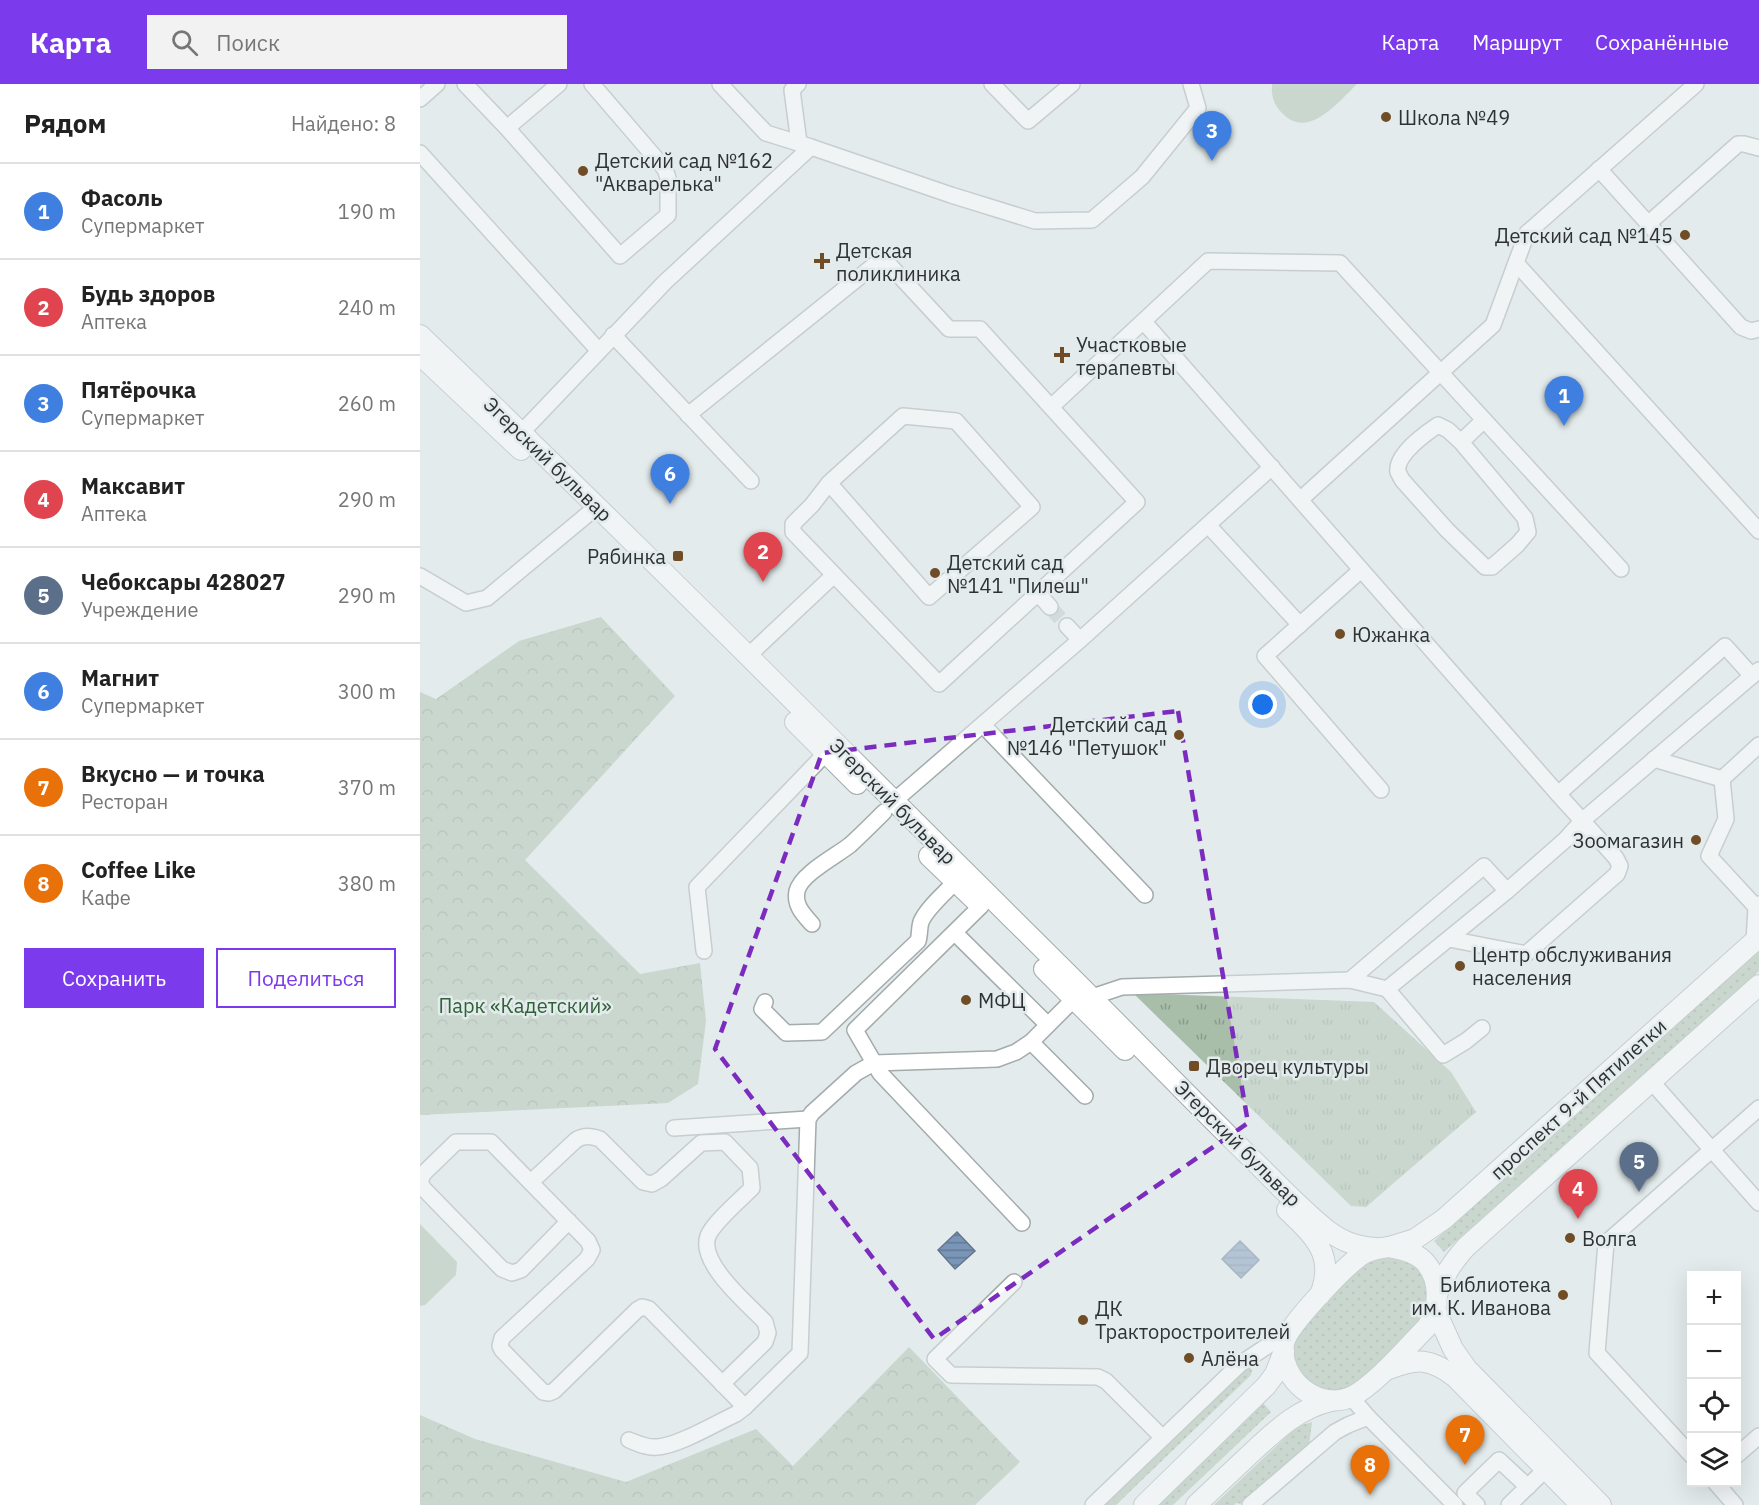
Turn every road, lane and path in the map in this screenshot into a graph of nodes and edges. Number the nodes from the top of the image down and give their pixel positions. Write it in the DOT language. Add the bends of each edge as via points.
graph roads {
  1 [pos="437,84"];
  2 [pos="465,84"];
  3 [pos="559,84"];
  4 [pos="592,84"];
  5 [pos="720,84"];
  6 [pos="798,84"];
  7 [pos="992,84"];
  8 [pos="1072,84"];
  9 [pos="1191,84"];
  10 [pos="1696,84"];
  11 [pos="420,99"];
  12 [pos="507,128"];
  13 [pos="805,145"];
  14 [pos="1759,148"];
  15 [pos="420,153"];
  16 [pos="1599,169"];
  17 [pos="1649,223"];
  18 [pos="1516,263"];
  19 [pos="1144,322"];
  20 [pos="1759,329"];
  21 [pos="614,335"];
  22 [pos="422,351"];
  23 [pos="599,351"];
  24 [pos="1441,373"];
  25 [pos="1051,407"];
  26 [pos="688,415"];
  27 [pos="1484,420"];
  28 [pos="517,437"];
  29 [pos="1461,442"];
  30 [pos="1272,467"];
  31 [pos="752,481"];
  32 [pos="829,483"];
  33 [pos="1301,500"];
  34 [pos="588,514"];
  35 [pos="1208,525"];
  36 [pos="1759,531"];
  37 [pos="1620,569"];
  38 [pos="1361,570"];
  39 [pos="834,575"];
  40 [pos="420,576"];
  41 [pos="1038,593"];
  42 [pos="1050,607"];
  43 [pos="1300,625"];
  44 [pos="1067,626"];
  45 [pos="1080,640"];
  46 [pos="744,661"];
  47 [pos="1755,673"];
  48 [pos="983,725"];
  49 [pos="1759,745"];
  50 [pos="826,753"];
  51 [pos="1654,759"];
  52 [pos="1722,778"];
  53 [pos="1381,790"];
  54 [pos="1558,794"];
  55 [pos="889,807"];
  56 [pos="1583,820"];
  57 [pos="960,877"];
  58 [pos="1507,891"];
  59 [pos="1145,895"];
  60 [pos="986,902"];
  61 [pos="1758,905"];
  62 [pos="812,924"];
  63 [pos="955,933"];
  64 [pos="1449,939"];
  65 [pos="1756,939"];
  66 [pos="704,951"];
  67 [pos="1350,980"];
  68 [pos="1759,985"];
  69 [pos="1387,989"];
  70 [pos="1083,998"];
  71 [pos="765,1002"];
  72 [pos="1048,1025"];
  73 [pos="1482,1028"];
  74 [pos="1031,1042"];
  75 [pos="874,1063"];
  76 [pos="1651,1081"];
  77 [pos="1085,1096"];
  78 [pos="1759,1108"];
  79 [pos="808,1119"];
  80 [pos="674,1128"];
  81 [pos="1711,1149"];
  82 [pos="531,1182"];
  83 [pos="1759,1203"];
  84 [pos="569,1221"];
  85 [pos="1022,1223"];
  86 [pos="1383,1248"];
  87 [pos="1014,1282"];
  88 [pos="1320,1295"];
  89 [pos="1436,1303"];
  90 [pos="1286,1342"];
  91 [pos="1383,1371"];
  92 [pos="722,1384"];
  93 [pos="1351,1397"];
  94 [pos="1331,1401"];
  95 [pos="745,1407"];
  96 [pos="1368,1417"];
  97 [pos="1759,1436"];
  98 [pos="1163,1438"];
  99 [pos="629,1440"];
  100 [pos="1687,1451"];
  101 [pos="1741,1452"];
  102 [pos="1546,1469"];
  103 [pos="1528,1487"];
  104 [pos="1719,1487"];
  105 [pos="1093,1505"];
  106 [pos="1144,1505"];
  107 [pos="1196,1505"];
  108 [pos="1250,1505"];
  109 [pos="1455,1505"];
  110 [pos="1477,1505"];
  111 [pos="1509,1505"];
  112 [pos="1581,1505"];
  113 [pos="1601,1505"];
  114 [pos="1735,1505"];
  1 -- 11 [label="street"];
  2 -- 12 [label="street"];
  3 -- 12 [label="street"];
  4 -- 12 [label="street" via="665,169 668,178 668,215 620,256"];
  5 -- 13 [label="street" via="766,133"];
  6 -- 13 [label="street" via="792,90"];
  7 -- 8 [label="street" via="1028,121"];
  9 -- 13 [label="street" via="1198,108 1142,177 1092,220 1035,221"];
  10 -- 16 [label="street"];
  13 -- 21 [label="street"];
  14 -- 17 [label="street" via="1738,144"];
  15 -- 23 [label="street"];
  16 -- 17 [label="street"];
  16 -- 18 [label="street" via="1527,233"];
  17 -- 20 [label="street" via="1741,327"];
  18 -- 24 [label="street" via="1493,325"];
  18 -- 36 [label="street"];
  19 -- 24 [label="street" via="1208,261 1340,264"];
  19 -- 25 [label="street"];
  19 -- 30 [label="street"];
  21 -- 23 [label="street"];
  21 -- 26 [label="street"];
  22 -- 28 [label="main road, Эгерский бульвар"];
  23 -- 28 [label="street"];
  24 -- 27 [label="street"];
  24 -- 33 [label="street"];
  25 -- 26 [label="street" via="980,329 949,329 883,258"];
  25 -- 41 [label="street" via="1137,502"];
  26 -- 31 [label="street"];
  27 -- 29 [label="street"];
  27 -- 37 [label="street"];
  28 -- 34 [label="main road, Эгерский бульвар"];
  28 -- 46 [label="main road, Эгерский бульвар"];
  29 -- 29 [label="street" via="1438,425 1404,454 1398,473 1447,531 1485,567 1492,567 1528,532 1525,518"];
  30 -- 33 [label="street"];
  30 -- 35 [label="street"];
  32 -- 32 [label="street" via="903,416 956,421 1032,507 929,597"];
  32 -- 39 [label="street" via="793,524 793,532"];
  33 -- 38 [label="street"];
  34 -- 40 [label="street" via="487,598 466,603"];
  34 -- 46 [label="main road, Эгерский бульвар"];
  35 -- 43 [label="street"];
  35 -- 45 [label="street"];
  38 -- 43 [label="street"];
  38 -- 54 [label="street"];
  39 -- 41 [label="street" via="939,684"];
  39 -- 46 [label="street"];
  41 -- 42 [label="street"];
  43 -- 53 [label="street" via="1265,656"];
  44 -- 45 [label="street"];
  45 -- 48 [label="street"];
  46 -- 50 [label="main road, Эгерский бульвар"];
  46 -- 55 [label="main road, Эгерский бульвар"];
  47 -- 51 [label="street"];
  47 -- 54 [label="street" via="1725,646"];
  48 -- 55 [label="street"];
  48 -- 59 [label="street"];
  49 -- 52 [label="street"];
  50 -- 55 [label="main road, Эгерский бульвар"];
  50 -- 66 [label="street" via="697,887"];
  51 -- 52 [label="street"];
  51 -- 56 [label="street"];
  52 -- 61 [label="street" via="1726,819 1708,856"];
  54 -- 56 [label="street"];
  55 -- 57 [label="main road, Эгерский бульвар"];
  55 -- 62 [label="street" via="849,846 804,879 796,902"];
  56 -- 58 [label="street"];
  56 -- 64 [label="street" via="1616,858 1620,866 1617,874 1526,954"];
  57 -- 60 [label="main road, Эгерский бульвар"];
  57 -- 71 [label="street" via="925,915 918,941 822,1032 786,1033 762,1009"];
  58 -- 64 [label="street"];
  58 -- 67 [label="street" via="1485,866"];
  60 -- 63 [label="street"];
  60 -- 70 [label="main road, Эгерский бульвар"];
  61 -- 65 [label="street"];
  63 -- 72 [label="street"];
  63 -- 75 [label="street" via="855,1030"];
  64 -- 69 [label="street"];
  65 -- 86 [label="main road, проспект 9-й Пятилетки" via="1444,1219 1415,1239"];
  67 -- 69 [label="street"];
  67 -- 70 [label="street" via="1122,987"];
  68 -- 76 [label="main road, проспект 9-й Пятилетки"];
  69 -- 73 [label="street" via="1443,1055"];
  70 -- 72 [label="street"];
  70 -- 86 [label="main road, Эгерский бульвар" via="1326,1229 1350,1244"];
  70 -- 88 [label="main road, Эгерский бульвар" via="1310,1235 1326,1264"];
  72 -- 74 [label="street"];
  74 -- 75 [label="street" via="997,1059"];
  74 -- 77 [label="street"];
  75 -- 79 [label="street" via="856,1073"];
  75 -- 85 [label="street"];
  76 -- 81 [label="street"];
  76 -- 89 [label="main road, проспект 9-й Пятилетки" via="1466,1247 1442,1280"];
  78 -- 81 [label="street"];
  79 -- 80 [label="street"];
  79 -- 95 [label="street" via="800,1353"];
  81 -- 83 [label="street"];
  81 -- 100 [label="street" via="1606,1243 1597,1353"];
  82 -- 84 [label="street"];
  82 -- 84 [label="street" via="491,1142 456,1142 423,1174 420,1182 502,1269 512,1273 521,1270"];
  82 -- 92 [label="street" via="576,1140 592,1136 600,1139 643,1182 652,1184 701,1143 725,1142 750,1168 752,1188 714,1227 707,1248 710,1262 765,1322 768,1332 765,1342"];
  84 -- 92 [label="street" via="592,1250 502,1338 502,1350 549,1394 642,1307 649,1309"];
  86 -- 88 [label="main road" via="1356,1259"];
  86 -- 89 [label="main road" via="1414,1254 1424,1261 1436,1283"];
  87 -- 98 [label="street" via="935,1359 951,1375 1098,1377"];
  88 -- 90 [label="main road" via="1295,1322"];
  89 -- 91 [label="main road" via="1428,1327"];
  89 -- 113 [label="main road" via="1453,1349 1467,1369"];
  90 -- 94 [label="main road" via="1286,1364 1297,1383 1312,1396"];
  90 -- 98 [label="street" via="1240,1365"];
  90 -- 106 [label="main road" via="1275,1374 1266,1386"];
  91 -- 93 [label="main road"];
  91 -- 102 [label="main road" via="1412,1361 1443,1368"];
  92 -- 95 [label="street"];
  93 -- 94 [label="main road"];
  93 -- 96 [label="street"];
  94 -- 107 [label="main road" via="1306,1409 1278,1427"];
  95 -- 99 [label="street" via="673,1444 643,1446"];
  96 -- 108 [label="street" via="1335,1432"];
  96 -- 109 [label="street"];
  97 -- 101 [label="street"];
  98 -- 105 [label="street"];
  102 -- 103 [label="street"];
  102 -- 112 [label="main road"];
  103 -- 110 [label="street" via="1499,1460 1465,1493"];
  103 -- 111 [label="street"];
  104 -- 114 [label="street"];
}
